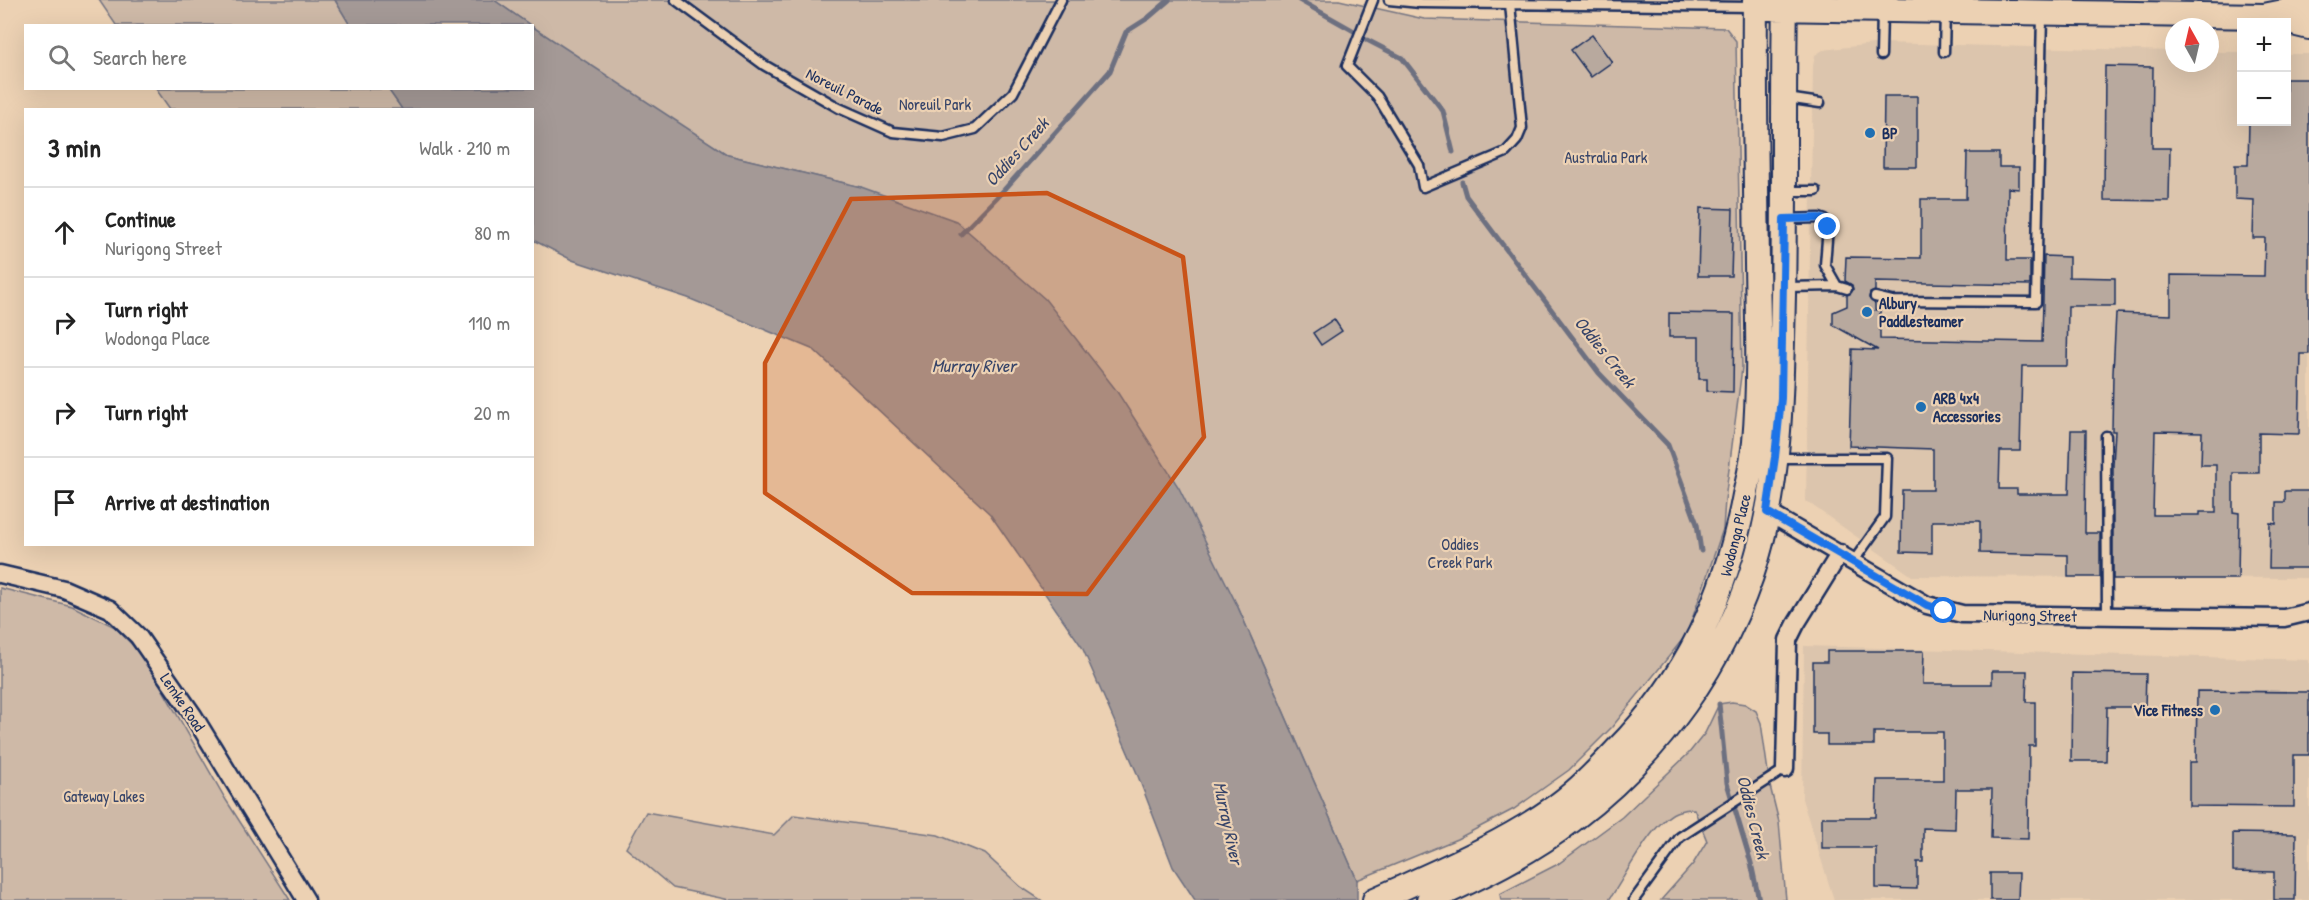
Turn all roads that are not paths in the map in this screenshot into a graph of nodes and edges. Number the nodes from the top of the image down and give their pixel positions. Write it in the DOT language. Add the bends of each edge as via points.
graph roads {
  1 [pos="676,0"];
  2 [pos="1061,0"];
  3 [pos="1373,0"];
  4 [pos="1389,0"];
  5 [pos="1510,4"];
  6 [pos="1755,4"];
  7 [pos="1784,4"];
  8 [pos="2309,7"];
  9 [pos="1882,9"];
  10 [pos="1945,10"];
  11 [pos="2042,12"];
  12 [pos="2264,16"];
  13 [pos="2309,27"];
  14 [pos="1944,52"];
  15 [pos="1881,56"];
  16 [pos="1785,98"];
  17 [pos="1820,103"];
  18 [pos="1785,191"];
  19 [pos="1816,191"];
  20 [pos="1784,219"];
  21 [pos="1837,286"];
  22 [pos="1783,287"];
  23 [pos="1848,289"];
  24 [pos="1875,297"];
  25 [pos="2106,436"];
  26 [pos="1775,457"];
  27 [pos="1767,512"];
  28 [pos="1847,557"];
  29 [pos="0,574"];
  30 [pos="2309,612"];
  31 [pos="2107,616"];
  32 [pos="2284,618"];
  33 [pos="2309,626"];
  34 [pos="1785,768"];
  35 [pos="1382,897"];
  36 [pos="306,900"];
  37 [pos="1429,900"];
  38 [pos="1634,900"];
  1 -- 2 [label="lane, Noreuil Parade" via="764,65 838,108 893,132 943,137 975,129 1013,93"];
  3 -- 5 [label="lane" via="1347,66 1377,96 1419,165 1423,187 1506,152 1518,140 1522,128"];
  4 -- 5 [label="lane"];
  5 -- 6 [label="lane"];
  6 -- 7 [label="main road"];
  6 -- 35 [label="main road, Wodonga Place" via="1755,445 1725,580 1706,624 1676,676 1628,740 1582,786 1480,853"];
  7 -- 9 [label="main road"];
  7 -- 16 [label="main road, Wodonga Place"];
  8 -- 12 [label="main road"];
  9 -- 10 [label="main road"];
  9 -- 15 [label="lane"];
  10 -- 11 [label="main road"];
  10 -- 14 [label="lane"];
  11 -- 12 [label="main road"];
  11 -- 24 [label="lane" via="2036,302 1892,301"];
  12 -- 13 [label="main road"];
  16 -- 17 [label="lane"];
  16 -- 18 [label="main road, Wodonga Place"];
  18 -- 19 [label="lane"];
  18 -- 20 [label="main road, Wodonga Place"];
  20 -- 21 [label="lane" via="1825,220 1825,264"];
  20 -- 22 [label="main road, Wodonga Place"];
  21 -- 22 [label="lane"];
  21 -- 23 [label="lane"];
  22 -- 26 [label="main road, Wodonga Place" via="1781,398"];
  25 -- 31 [label="lane"];
  26 -- 27 [label="main road, Wodonga Place"];
  26 -- 28 [label="lane" via="1887,458 1885,518"];
  27 -- 28 [label="street, Nurigong Street"];
  27 -- 37 [label="main road, Wodonga Place" via="1744,594 1717,653 1657,740 1604,794 1564,825 1509,861"];
  28 -- 31 [label="street, Nurigong Street" via="1927,605 1944,611"];
  28 -- 34 [label="street" via="1788,640"];
  29 -- 36 [label="street, Lemke Road" via="64,589 110,609 138,636 193,715"];
  30 -- 32 [label="street, Nurigong Street"];
  31 -- 32 [label="street, Nurigong Street"];
  32 -- 33 [label="street, Nurigong Street"];
  34 -- 38 [label="lane" via="1680,837"];
}
